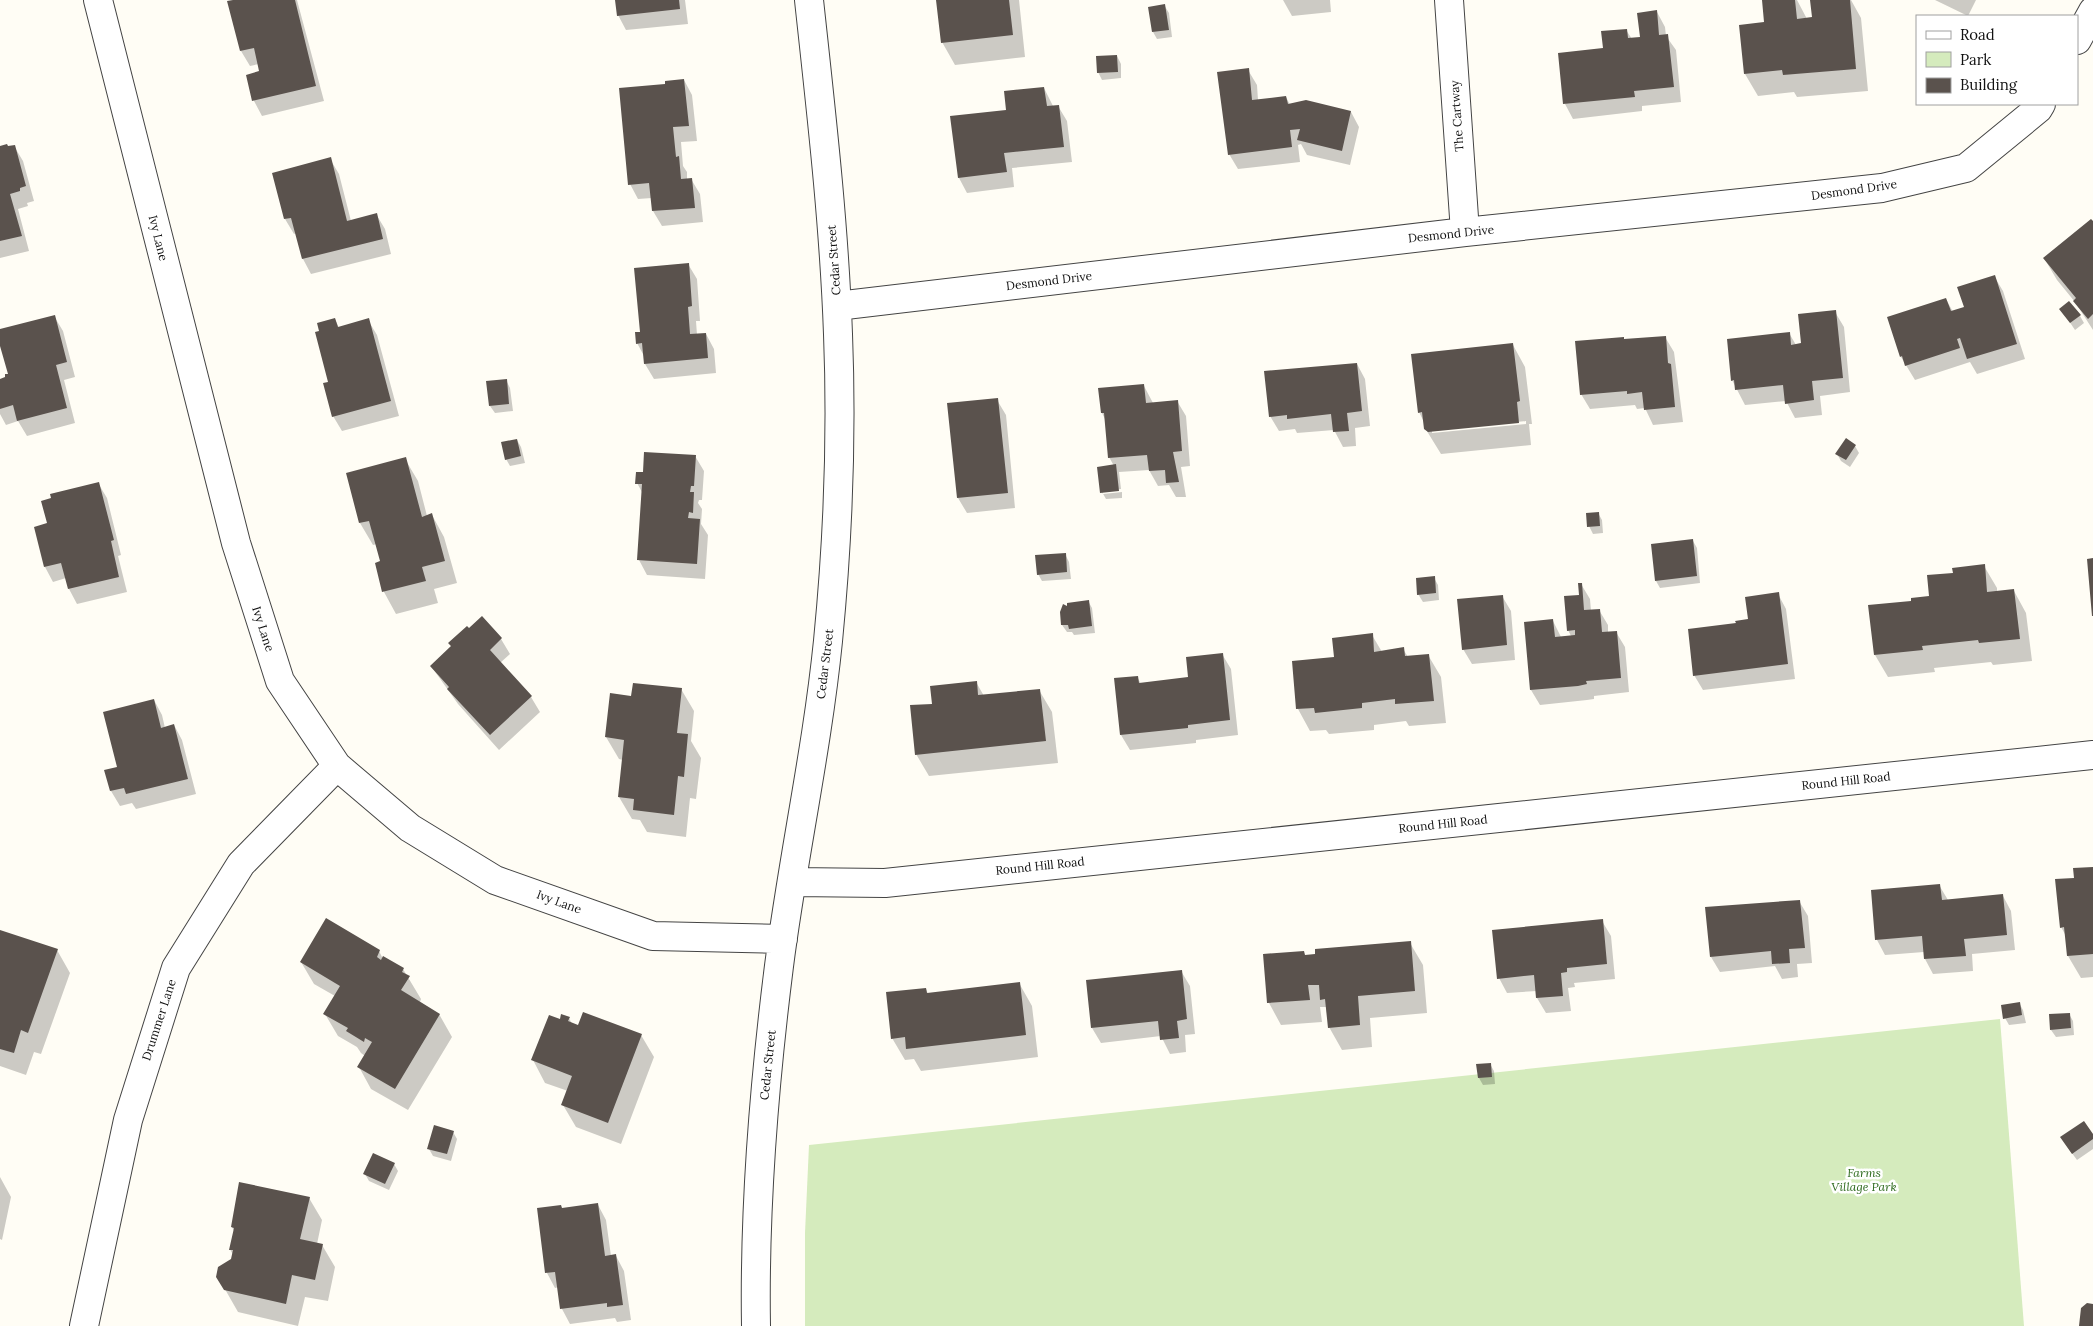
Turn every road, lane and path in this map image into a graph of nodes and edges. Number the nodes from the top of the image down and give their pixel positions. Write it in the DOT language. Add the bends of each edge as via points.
graph roads {
  1 [pos="98,0"];
  2 [pos="809,0"];
  3 [pos="1449,0"];
  4 [pos="2093,11"];
  5 [pos="2078,38"];
  6 [pos="2040,105"];
  7 [pos="1465,232"];
  8 [pos="837,306"];
  9 [pos="2093,755"];
  10 [pos="337,766"];
  11 [pos="792,882"];
  12 [pos="783,939"];
  13 [pos="84,1326"];
  14 [pos="756,1326"];
  1 -- 10 [label="street, Ivy Lane" via="236,544 280,682"];
  2 -- 8 [label="street, Cedar Street"];
  3 -- 7 [label="street, The Cartway"];
  4 -- 5 [label="street"];
  6 -- 7 [label="street, Desmond Drive" via="1966,168 1882,188"];
  7 -- 8 [label="street, Desmond Drive"];
  8 -- 11 [label="street, Cedar Street" via="839,450 834,570 821,700"];
  9 -- 11 [label="street, Round Hill Road" via="885,883"];
  10 -- 12 [label="street, Ivy Lane" via="410,828 495,880 653,936"];
  10 -- 13 [label="street, Drummer Lane" via="241,864 176,968 128,1120"];
  11 -- 12 [label="street, Cedar Street"];
  12 -- 14 [label="street, Cedar Street" via="760,1151"];
}
